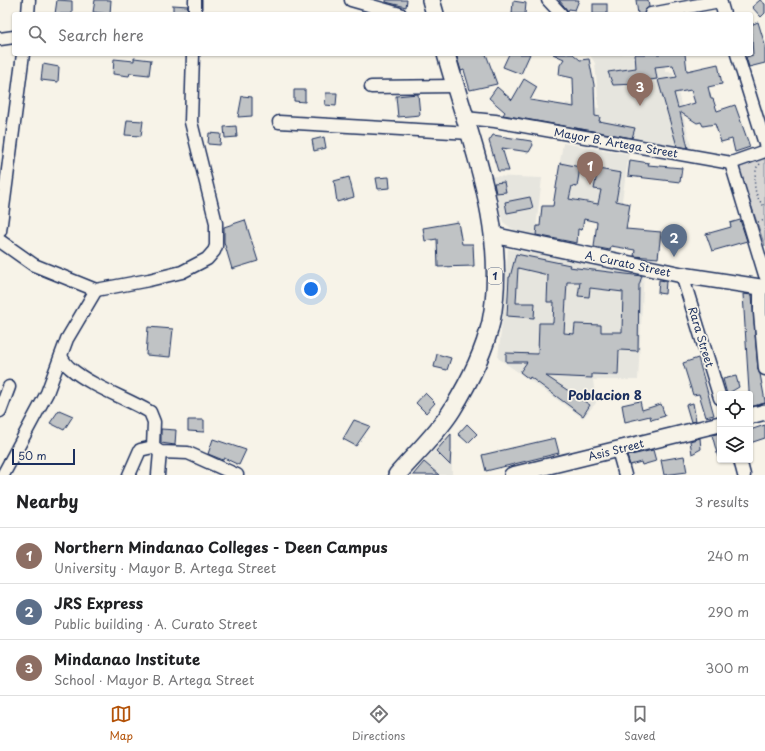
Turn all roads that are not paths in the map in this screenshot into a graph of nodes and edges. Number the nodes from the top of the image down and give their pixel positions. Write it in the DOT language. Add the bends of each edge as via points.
graph roads {
  1 [pos="29,0"];
  2 [pos="195,0"];
  3 [pos="351,0"];
  4 [pos="548,0"];
  5 [pos="720,0"];
  6 [pos="28,12"];
  7 [pos="194,12"];
  8 [pos="393,12"];
  9 [pos="559,12"];
  10 [pos="661,12"];
  11 [pos="723,12"];
  12 [pos="12,37"];
  13 [pos="0,39"];
  14 [pos="23,56"];
  15 [pos="193,56"];
  16 [pos="447,56"];
  17 [pos="738,56"];
  18 [pos="455,86"];
  19 [pos="370,87"];
  20 [pos="279,122"];
  21 [pos="467,125"];
  22 [pos="765,144"];
  23 [pos="765,151"];
  24 [pos="730,163"];
  25 [pos="0,230"];
  26 [pos="493,235"];
  27 [pos="2,245"];
  28 [pos="682,275"];
  29 [pos="763,283"];
  30 [pos="96,290"];
  31 [pos="61,356"];
  32 [pos="765,369"];
  33 [pos="9,387"];
  34 [pos="718,391"];
  35 [pos="0,411"];
  36 [pos="765,412"];
  37 [pos="753,415"];
  38 [pos="717,425"];
  39 [pos="156,449"];
  40 [pos="618,450"];
  41 [pos="741,463"];
  42 [pos="3,475"];
  43 [pos="129,475"];
  44 [pos="158,475"];
  45 [pos="237,475"];
  46 [pos="397,475"];
  47 [pos="512,475"];
  48 [pos="625,475"];
  49 [pos="744,475"];
  1 -- 6 [label="street"];
  2 -- 7 [label="street"];
  3 -- 8 [label="street"];
  4 -- 9 [label="street"];
  5 -- 10 [label="street"];
  5 -- 11 [label="street"];
  12 -- 13 [label="street"];
  14 -- 25 [label="street"];
  15 -- 30 [label="street" via="192,122 216,223 218,238 214,251 207,259 182,272"];
  16 -- 18 [label="highway, 1"];
  17 -- 22 [label="street"];
  18 -- 19 [label="street"];
  18 -- 21 [label="highway, 1"];
  20 -- 21 [label="street, Mayor B. Artega Street"];
  21 -- 24 [label="street, Mayor B. Artega Street" via="495,121"];
  21 -- 26 [label="highway, 1" via="481,169"];
  23 -- 24 [label="street, Mayor B. Artega Street"];
  24 -- 29 [label="street"];
  26 -- 28 [label="main road, A. Curato Street"];
  26 -- 46 [label="highway, 1" via="495,282 491,322 483,349 452,411"];
  27 -- 30 [label="street" via="34,265"];
  28 -- 29 [label="main road, A. Curato Street"];
  28 -- 34 [label="street, Rara Street"];
  29 -- 32 [label="street" via="760,313"];
  30 -- 31 [label="street" via="67,339"];
  31 -- 39 [label="street" via="69,368 150,412 154,422"];
  31 -- 42 [label="street" via="47,393"];
  33 -- 35 [label="street"];
  36 -- 37 [label="main road"];
  38 -- 40 [label="main road, Asis Street"];
  39 -- 43 [label="street" via="140,450"];
  39 -- 44 [label="street"];
  39 -- 45 [label="street" via="188,453"];
  40 -- 47 [label="main road, Asis Street"];
  40 -- 48 [label="street"];
  41 -- 49 [label="street"];
}
